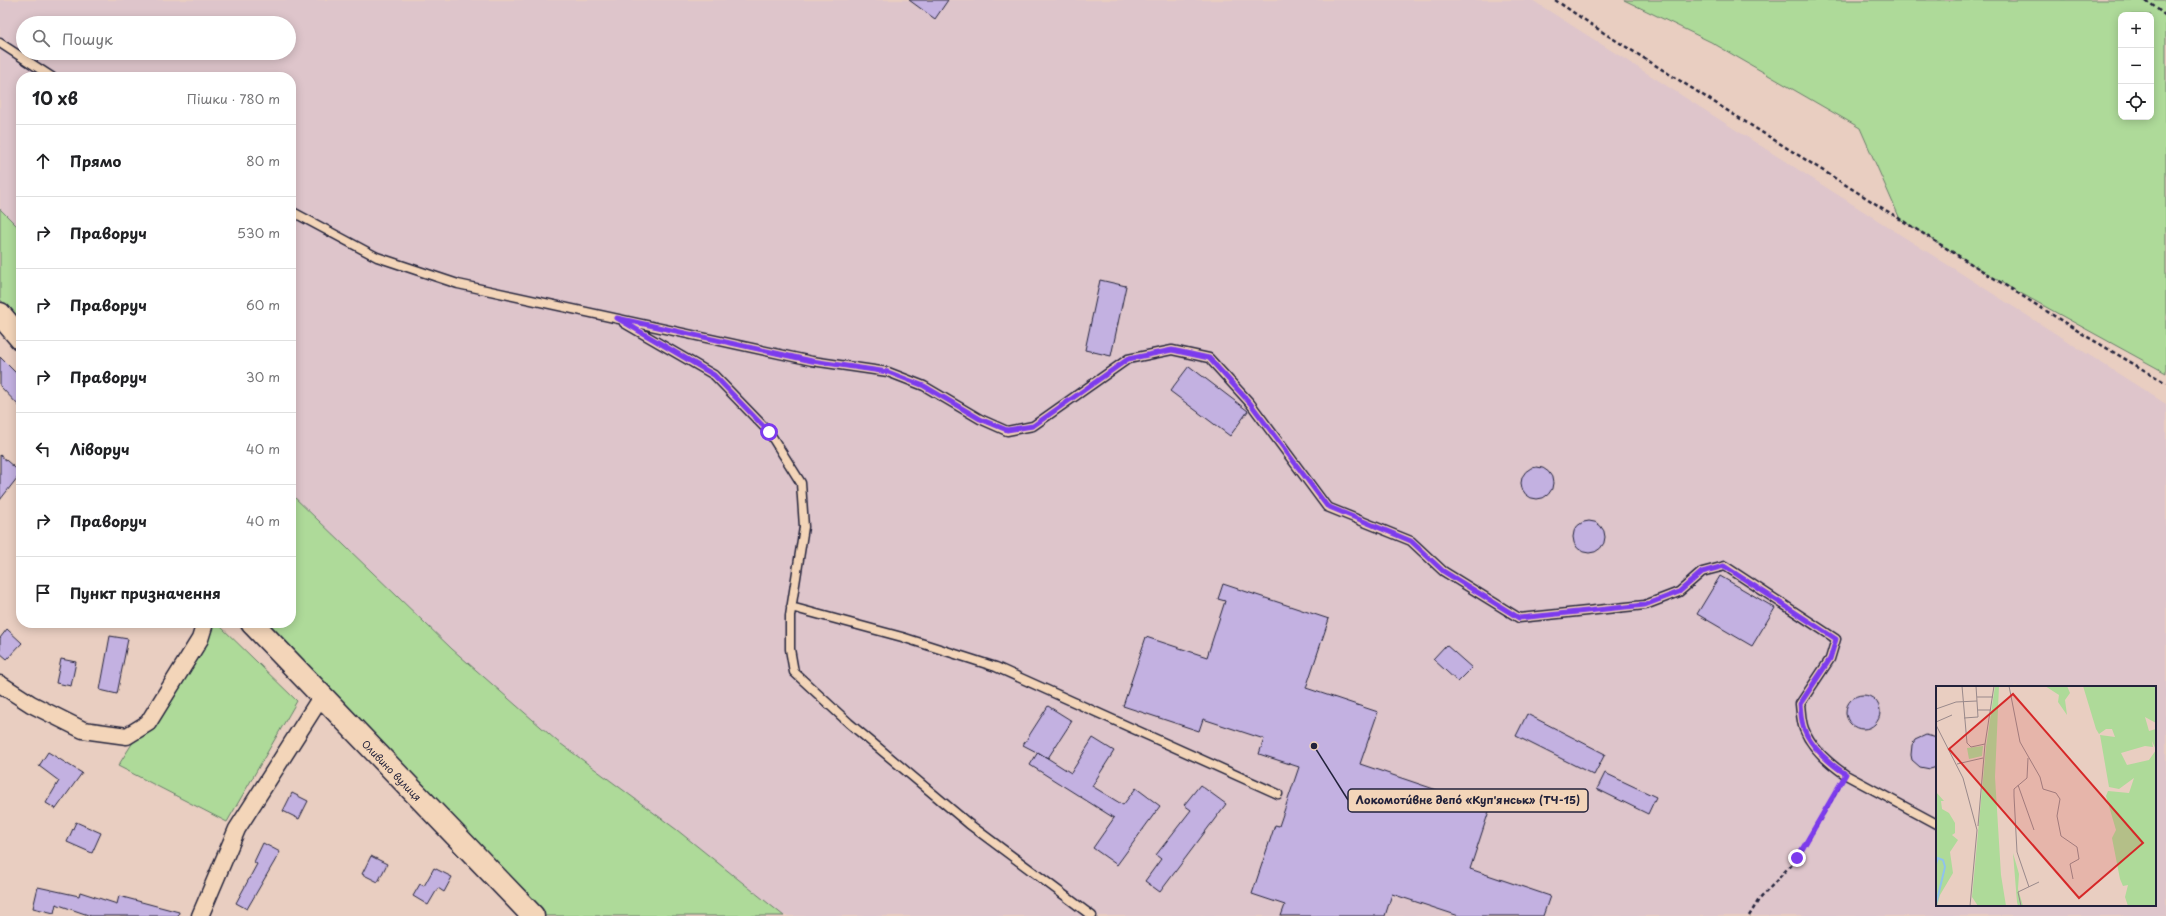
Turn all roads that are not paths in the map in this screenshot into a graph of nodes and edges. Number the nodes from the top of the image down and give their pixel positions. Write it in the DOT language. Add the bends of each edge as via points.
graph roads {
  1 [pos="0,43"];
  2 [pos="16,53"];
  3 [pos="26,60"];
  4 [pos="44,72"];
  5 [pos="296,214"];
  6 [pos="0,314"];
  7 [pos="617,318"];
  8 [pos="16,333"];
  9 [pos="791,608"];
  10 [pos="203,628"];
  11 [pos="257,628"];
  12 [pos="0,684"];
  13 [pos="323,698"];
  14 [pos="1278,794"];
  15 [pos="1936,823"];
  16 [pos="200,916"];
  17 [pos="534,916"];
  18 [pos="1092,916"];
  1 -- 2 [label="lane"];
  3 -- 4 [label="lane"];
  5 -- 7 [label="lane" via="377,257 458,284"];
  6 -- 8 [label="street"];
  7 -- 9 [label="lane" via="714,375 769,432 801,483 804,528"];
  7 -- 15 [label="lane" via="812,361 888,372 924,386 980,419 1007,430 1033,426 1128,359 1172,350 1209,358 1250,403 1327,506 1411,541 1443,571 1519,618 1645,605 1679,592 1702,572 1724,566 1826,631 1836,639 1830,659 1800,704 1804,729 1832,766"];
  9 -- 14 [label="lane" via="902,637 996,667"];
  9 -- 18 [label="lane" via="790,649 794,672 849,723 969,824"];
  10 -- 12 [label="street" via="200,639 148,723 127,736 83,730 31,704"];
  11 -- 13 [label="street, Оливино вулиця"];
  13 -- 16 [label="street" via="316,705 237,829"];
  13 -- 17 [label="street, Оливино вулиця"];
}
